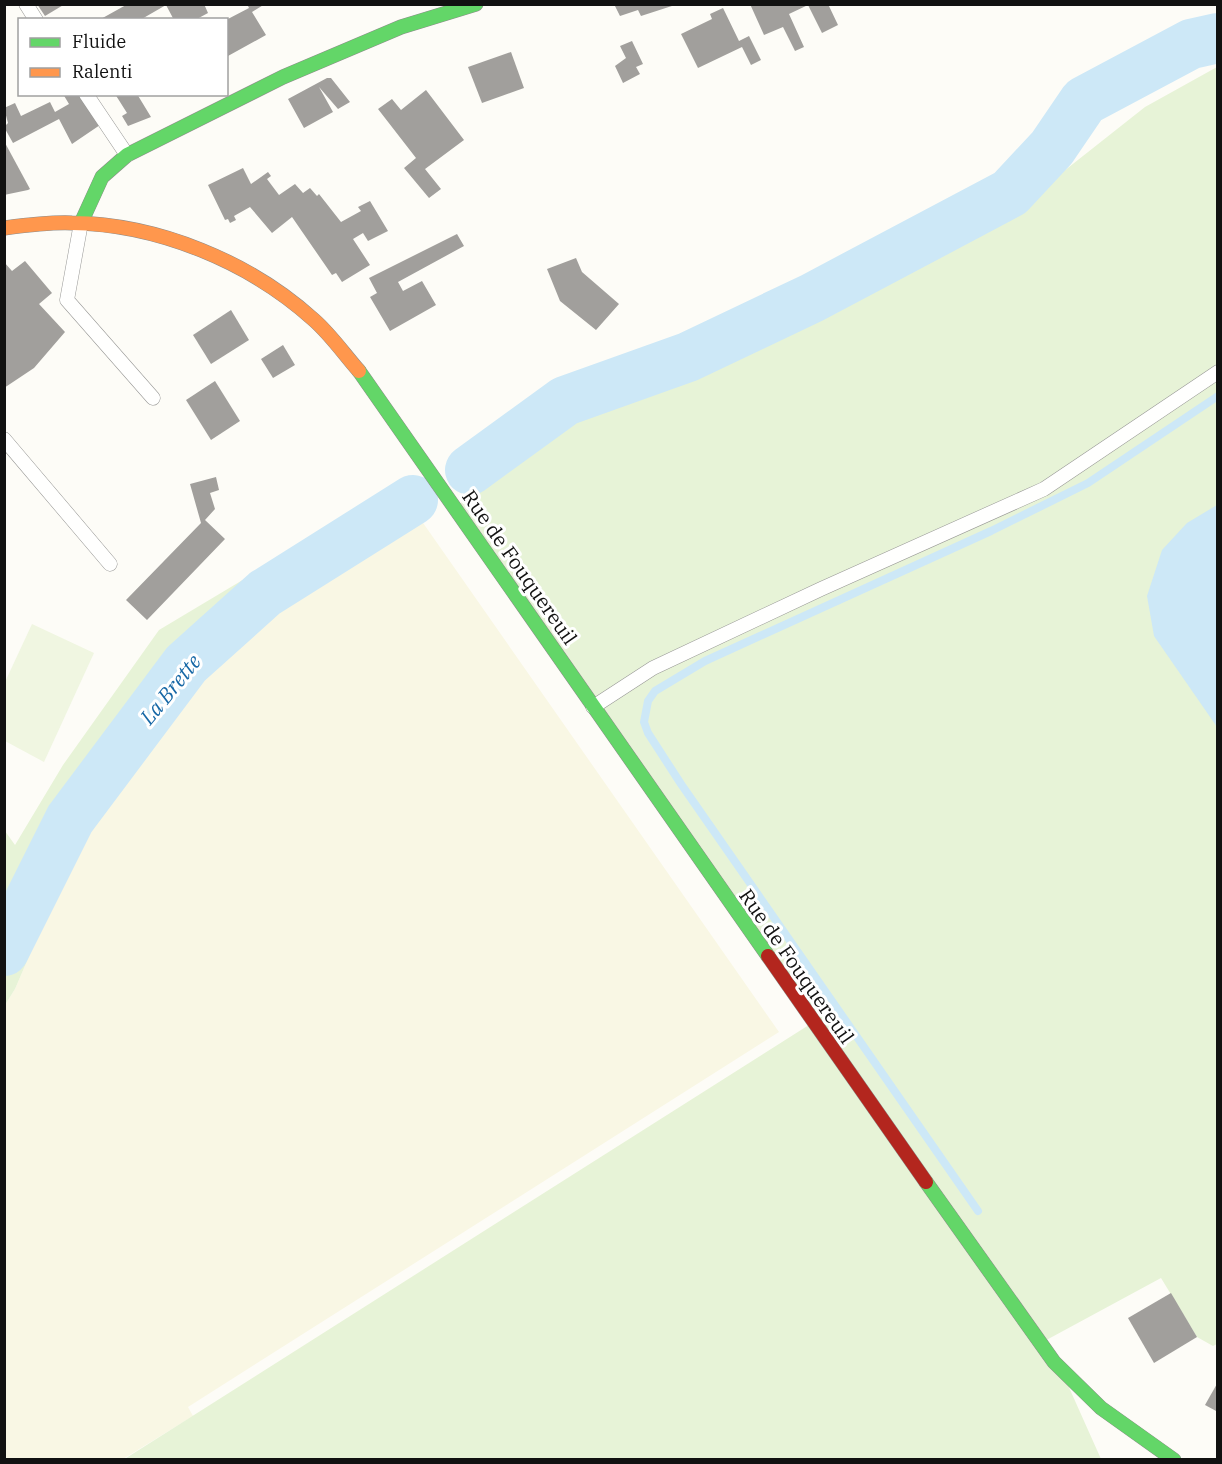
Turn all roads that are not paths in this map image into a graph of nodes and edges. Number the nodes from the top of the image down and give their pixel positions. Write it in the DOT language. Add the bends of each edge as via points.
graph roads {
  1 [pos="26,4"];
  2 [pos="476,4"];
  3 [pos="35,18"];
  4 [pos="87,96"];
  5 [pos="127,155"];
  6 [pos="81,223"];
  7 [pos="4,228"];
  8 [pos="1218,372"];
  9 [pos="153,398"];
  10 [pos="4,439"];
  11 [pos="110,564"];
  12 [pos="593,706"];
  13 [pos="1174,1460"];
  1 -- 3 [label="lane"];
  2 -- 5 [label="street" via="401,27 283,77"];
  4 -- 5 [label="lane"];
  5 -- 6 [label="street" via="102,177"];
  6 -- 7 [label="street, Rue de Fouquereuil"];
  6 -- 9 [label="lane" via="67,300"];
  6 -- 12 [label="street, Rue de Fouquereuil" via="204,250 270,286 313,319 364,377"];
  8 -- 12 [label="lane" via="1044,489 653,668"];
  10 -- 11 [label="lane"];
  12 -- 13 [label="street, Rue de Fouquereuil" via="1039,1344 1063,1374 1128,1432"];
}
